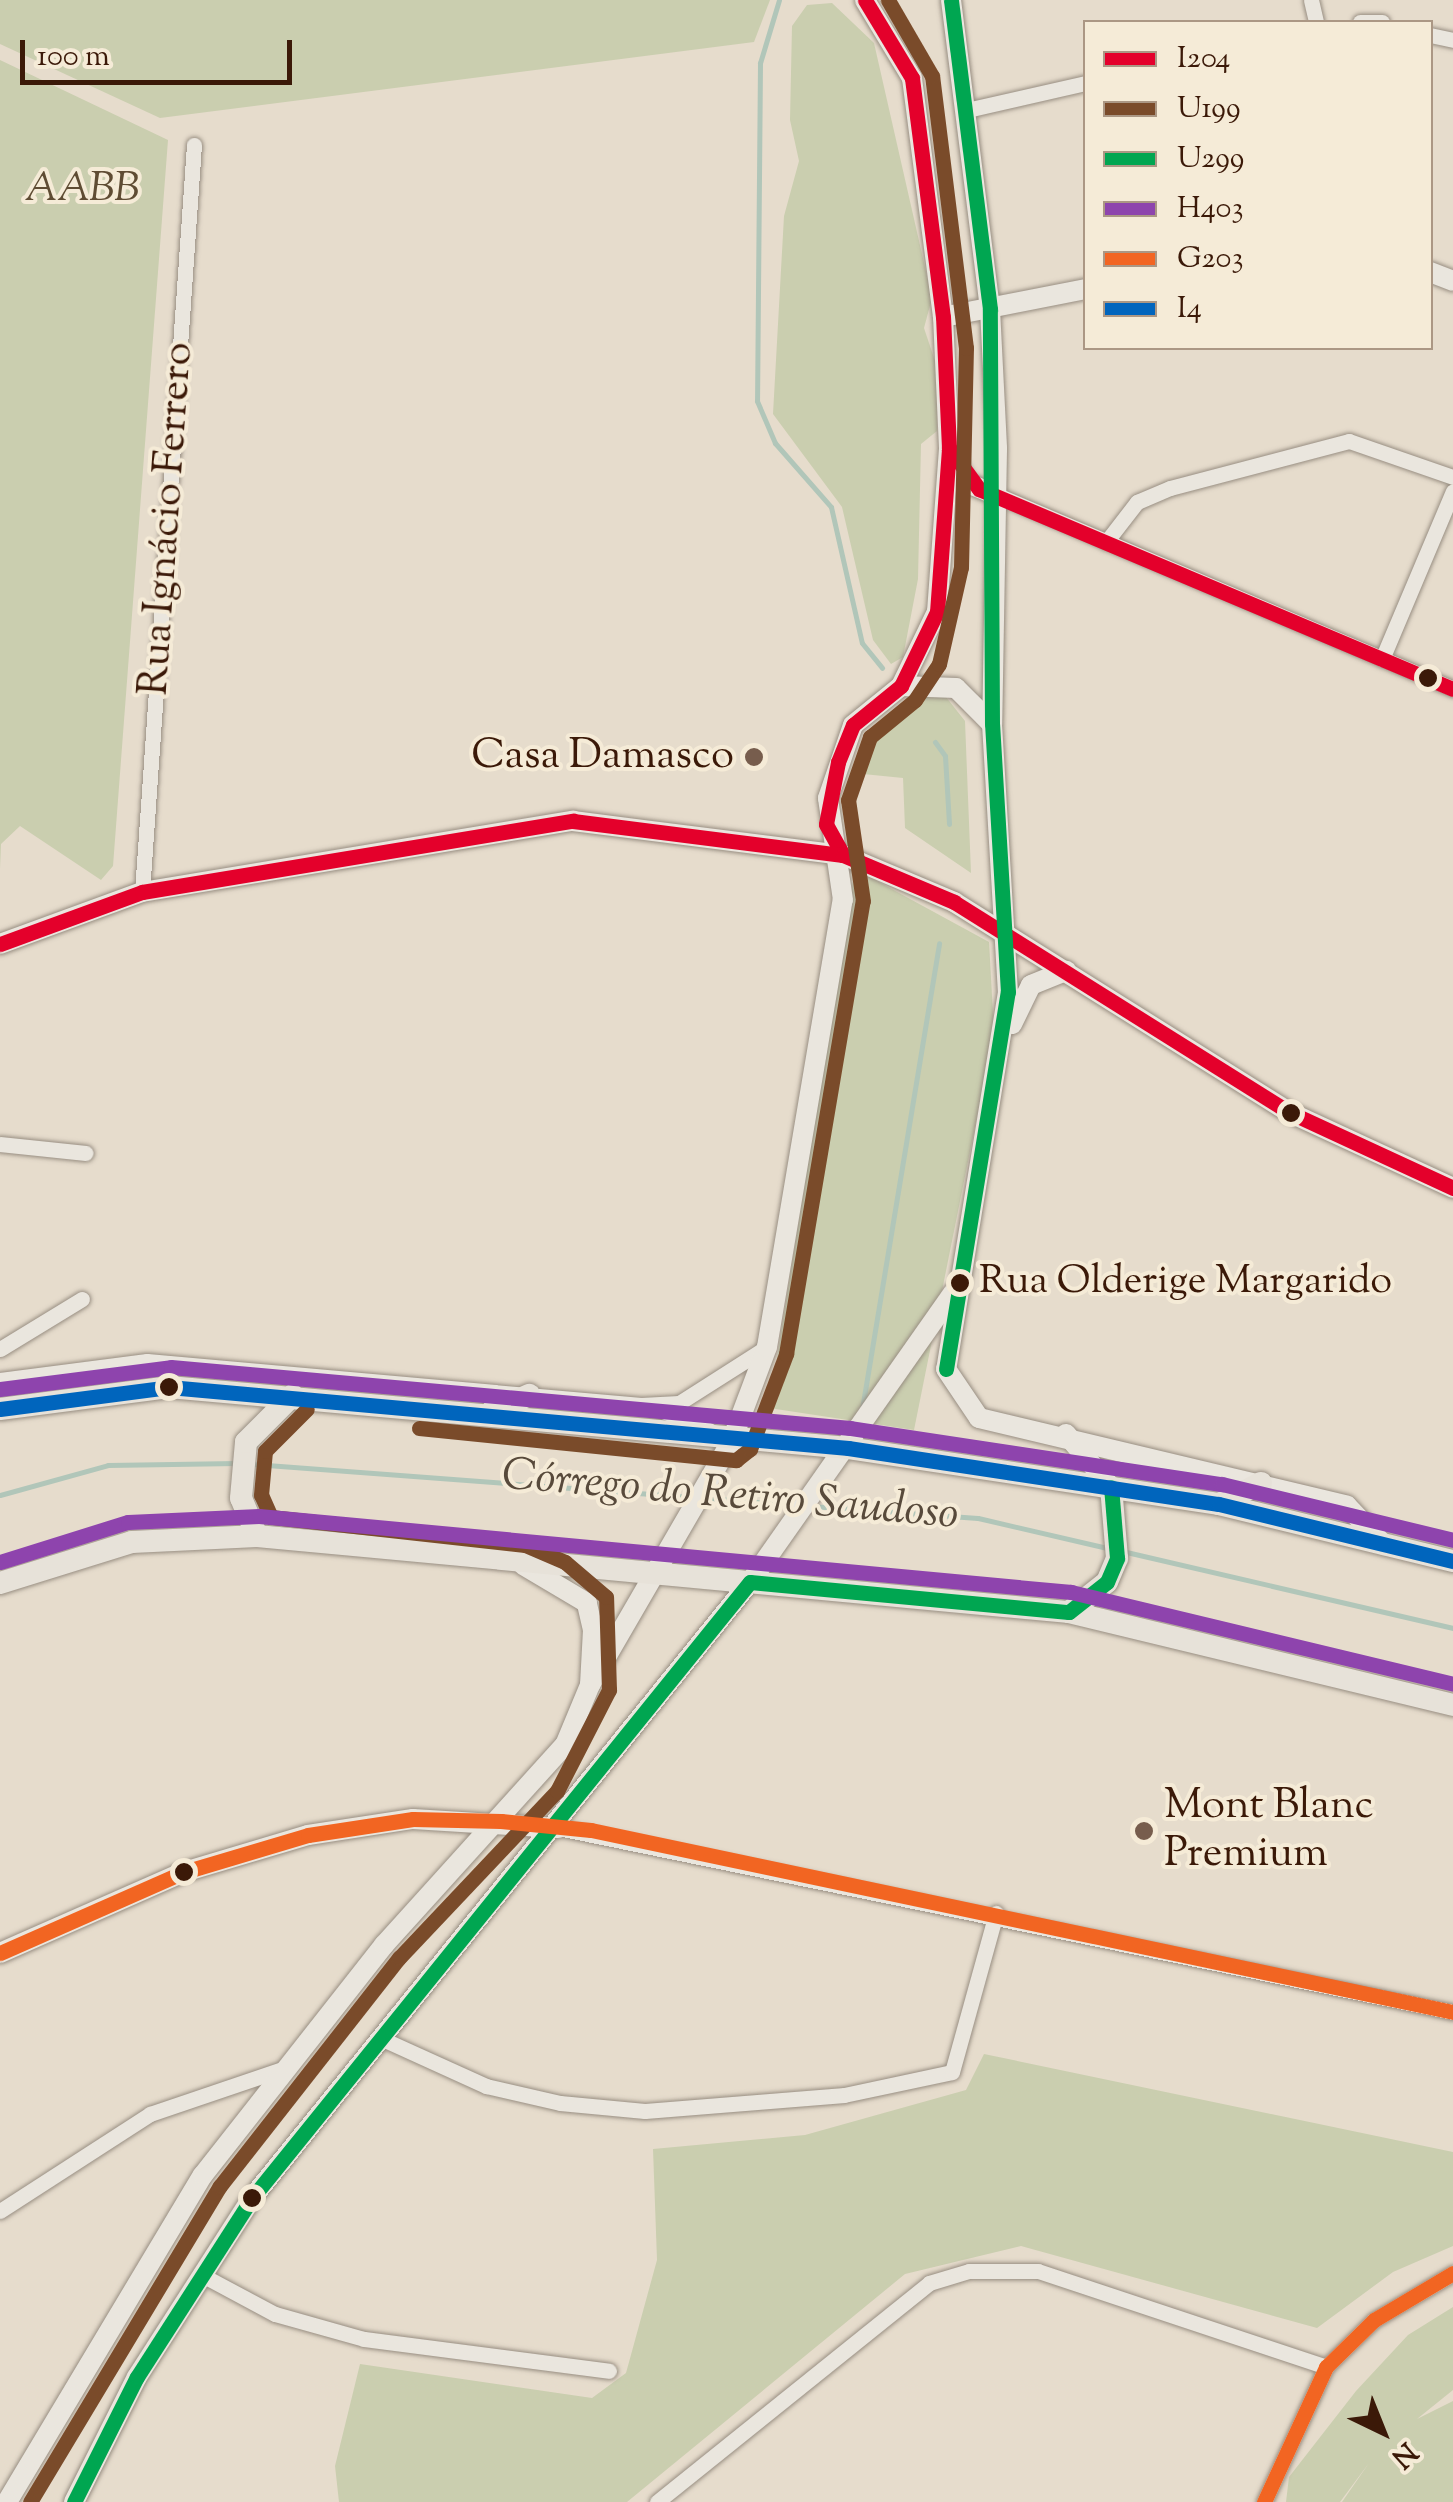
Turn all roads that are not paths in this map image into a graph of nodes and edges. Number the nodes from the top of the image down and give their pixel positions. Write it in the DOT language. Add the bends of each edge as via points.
graph roads {
  1 [pos="865,0"];
  2 [pos="951,0"];
  3 [pos="1083,84"];
  4 [pos="967,110"];
  5 [pos="194,145"];
  6 [pos="1083,290"];
  7 [pos="990,309"];
  8 [pos="943,317"];
  9 [pos="949,448"];
  10 [pos="1453,476"];
  11 [pos="1453,491"];
  12 [pos="997,495"];
  13 [pos="1106,542"];
  14 [pos="1382,659"];
  15 [pos="901,686"];
  16 [pos="1453,689"];
  17 [pos="992,724"];
  18 [pos="843,855"];
  19 [pos="142,892"];
  20 [pos="1002,930"];
  21 [pos="0,944"];
  22 [pos="1066,971"];
  23 [pos="1004,1044"];
  24 [pos="0,1144"];
  25 [pos="86,1154"];
  26 [pos="1453,1188"];
  27 [pos="960,1282"];
  28 [pos="82,1299"];
  29 [pos="767,1347"];
  30 [pos="0,1349"];
  31 [pos="0,1380"];
  32 [pos="293,1395"];
  33 [pos="529,1395"];
  34 [pos="648,1405"];
  35 [pos="0,1409"];
  36 [pos="486,1414"];
  37 [pos="1066,1434"];
  38 [pos="732,1440"];
  39 [pos="848,1448"];
  40 [pos="1261,1482"];
  41 [pos="1112,1487"];
  42 [pos="1219,1504"];
  43 [pos="257,1536"];
  44 [pos="1384,1545"];
  45 [pos="1453,1560"];
  46 [pos="523,1566"];
  47 [pos="648,1576"];
  48 [pos="750,1582"];
  49 [pos="0,1583"];
  50 [pos="1069,1612"];
  51 [pos="590,1686"];
  52 [pos="1453,1705"];
  53 [pos="501,1821"];
  54 [pos="558,1828"];
  55 [pos="996,1914"];
  56 [pos="0,1953"];
  57 [pos="1453,2012"];
  58 [pos="378,2037"];
  59 [pos="282,2070"];
  60 [pos="0,2211"];
  61 [pos="1453,2273"];
  62 [pos="200,2274"];
  63 [pos="1326,2367"];
  64 [pos="609,2372"];
  65 [pos="7,2502"];
  66 [pos="74,2502"];
  67 [pos="656,2502"];
  68 [pos="1264,2502"];
  1 -- 8 [label="main road" via="912,78"];
  2 -- 4 [label="main road"];
  3 -- 4 [label="street"];
  4 -- 7 [label="main road"];
  5 -- 19 [label="street, Rua Ignácio Ferrero"];
  6 -- 7 [label="main road"];
  7 -- 8 [label="main road"];
  7 -- 12 [label="main road"];
  8 -- 9 [label="main road"];
  9 -- 12 [label="main road" via="967,483"];
  9 -- 15 [label="main road" via="936,612"];
  10 -- 13 [label="street" via="1348,441 1153,495 1124,514"];
  11 -- 14 [label="street"];
  12 -- 13 [label="street"];
  12 -- 17 [label="main road"];
  13 -- 14 [label="street"];
  14 -- 16 [label="street"];
  15 -- 17 [label="main road" via="956,688"];
  15 -- 18 [label="main road" via="853,724 838,762 826,824"];
  17 -- 20 [label="main road"];
  18 -- 19 [label="main road" via="573,821"];
  18 -- 20 [label="main road" via="886,867"];
  18 -- 29 [label="main road" via="843,900"];
  19 -- 21 [label="main road"];
  20 -- 22 [label="main road"];
  20 -- 23 [label="main road"];
  22 -- 23 [label="main road" via="1032,985"];
  22 -- 26 [label="main road" via="1291,1114"];
  23 -- 27 [label="main road"];
  24 -- 25 [label="street"];
  27 -- 37 [label="main road" via="946,1369 966,1409"];
  27 -- 39 [label="main road"];
  28 -- 30 [label="street"];
  29 -- 34 [label="street" via="715,1386"];
  29 -- 38 [label="main road"];
  31 -- 33 [label="street" via="147,1361"];
  32 -- 35 [label="main road" via="169,1387"];
  32 -- 36 [label="main road"];
  32 -- 43 [label="main road" via="246,1442 242,1498"];
  33 -- 34 [label="street"];
  33 -- 36 [label="main road"];
  34 -- 38 [label="street"];
  36 -- 38 [label="main road"];
  37 -- 40 [label="main road"];
  37 -- 41 [label="main road"];
  38 -- 39 [label="main road"];
  38 -- 47 [label="main road"];
  39 -- 41 [label="main road"];
  39 -- 48 [label="main road"];
  40 -- 42 [label="main road"];
  40 -- 44 [label="main road" via="1347,1506"];
  41 -- 42 [label="main road"];
  41 -- 50 [label="main road" via="1120,1534 1107,1582"];
  42 -- 44 [label="main road"];
  43 -- 46 [label="main road"];
  43 -- 49 [label="main road" via="132,1542"];
  44 -- 45 [label="main road"];
  46 -- 47 [label="main road"];
  46 -- 51 [label="main road" via="586,1603"];
  47 -- 48 [label="main road"];
  47 -- 51 [label="main road"];
  48 -- 50 [label="main road"];
  48 -- 54 [label="main road"];
  50 -- 52 [label="main road"];
  51 -- 53 [label="main road" via="565,1744"];
  53 -- 54 [label="main road"];
  53 -- 56 [label="main road" via="413,1819 308,1834 184,1872"];
  53 -- 59 [label="main road"];
  54 -- 55 [label="street"];
  54 -- 58 [label="main road"];
  55 -- 57 [label="street"];
  55 -- 58 [label="street" via="952,2072 757,2108 644,2112 486,2086"];
  58 -- 62 [label="main road"];
  59 -- 60 [label="street" via="150,2114"];
  59 -- 65 [label="main road" via="138,2272"];
  61 -- 63 [label="street" via="1374,2320"];
  62 -- 64 [label="street" via="275,2314 364,2339"];
  62 -- 66 [label="main road"];
  63 -- 67 [label="street" via="1038,2271 968,2270 914,2294"];
  63 -- 68 [label="street"];
}
